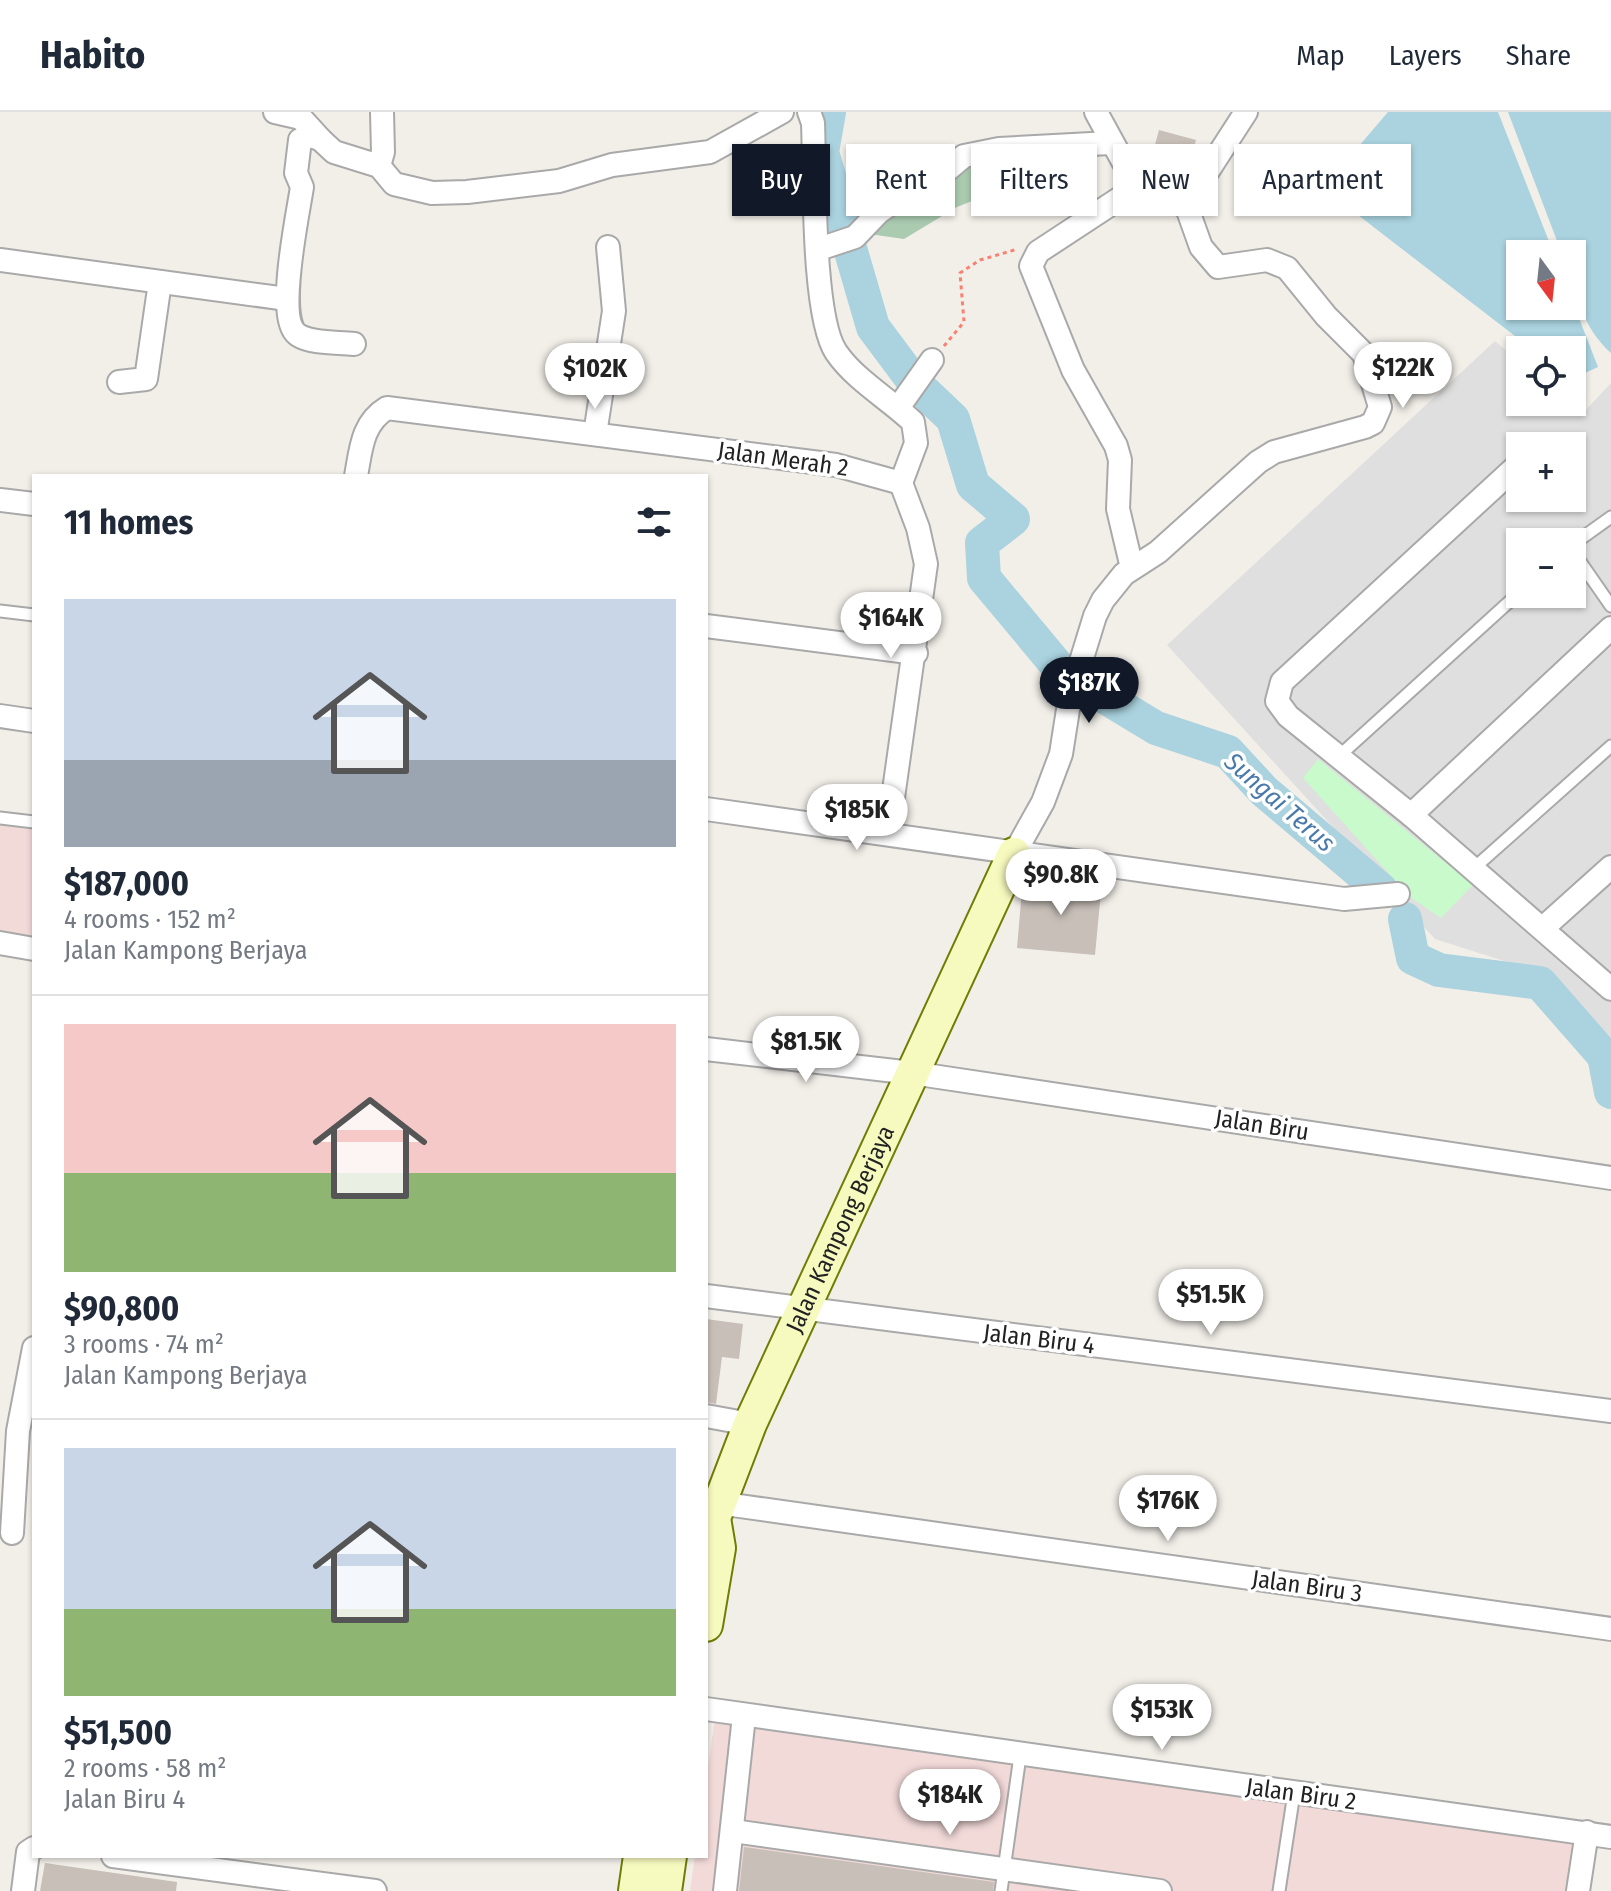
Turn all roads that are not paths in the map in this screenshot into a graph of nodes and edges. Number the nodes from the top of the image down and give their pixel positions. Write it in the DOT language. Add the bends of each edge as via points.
graph roads {
  1 [pos="275,112"];
  2 [pos="382,112"];
  3 [pos="782,112"];
  4 [pos="809,112"];
  5 [pos="1096,112"];
  6 [pos="1246,112"];
  7 [pos="320,139"];
  8 [pos="1110,143"];
  9 [pos="1113,148"];
  10 [pos="1218,155"];
  11 [pos="379,166"];
  12 [pos="1113,203"];
  13 [pos="1190,216"];
  14 [pos="608,247"];
  15 [pos="824,247"];
  16 [pos="0,260"];
  17 [pos="160,282"];
  18 [pos="287,299"];
  19 [pos="354,344"];
  20 [pos="928,368"];
  21 [pos="119,382"];
  22 [pos="903,402"];
  23 [pos="595,434"];
  24 [pos="356,474"];
  25 [pos="1506,476"];
  26 [pos="901,483"];
  27 [pos="0,500"];
  28 [pos="32,504"];
  29 [pos="1611,517"];
  30 [pos="1586,537"];
  31 [pos="1132,568"];
  32 [pos="1586,569"];
  33 [pos="1506,605"];
  34 [pos="1611,606"];
  35 [pos="0,611"];
  36 [pos="32,615"];
  37 [pos="708,626"];
  38 [pos="1611,628"];
  39 [pos="916,653"];
  40 [pos="0,716"];
  41 [pos="32,721"];
  42 [pos="1611,746"];
  43 [pos="1338,757"];
  44 [pos="708,809"];
  45 [pos="1411,815"];
  46 [pos="0,818"];
  47 [pos="32,822"];
  48 [pos="888,833"];
  49 [pos="1014,854"];
  50 [pos="1611,867"];
  51 [pos="1473,869"];
  52 [pos="1398,894"];
  53 [pos="1543,928"];
  54 [pos="0,943"];
  55 [pos="32,949"];
  56 [pos="1611,989"];
  57 [pos="708,1049"];
  58 [pos="912,1073"];
  59 [pos="1611,1178"];
  60 [pos="708,1296"];
  61 [pos="805,1309"];
  62 [pos="32,1358"];
  63 [pos="1611,1411"];
  64 [pos="708,1416"];
  65 [pos="750,1424"];
  66 [pos="713,1516"];
  67 [pos="12,1533"];
  68 [pos="708,1613"];
  69 [pos="1611,1629"];
  70 [pos="708,1709"];
  71 [pos="744,1716"];
  72 [pos="1020,1756"];
  73 [pos="1294,1793"];
  74 [pos="733,1831"];
  75 [pos="1587,1832"];
  76 [pos="1611,1837"];
  77 [pos="32,1849"];
  78 [pos="129,1858"];
  79 [pos="640,1858"];
  80 [pos="670,1858"];
  81 [pos="1004,1867"];
  82 [pos="257,1874"];
  83 [pos="23,1891"];
  84 [pos="375,1891"];
  85 [pos="635,1891"];
  86 [pos="665,1891"];
  87 [pos="725,1891"];
  88 [pos="1001,1891"];
  89 [pos="1160,1891"];
  90 [pos="1279,1891"];
  91 [pos="1578,1891"];
  1 -- 7 [label="street" via="301,118"];
  2 -- 11 [label="street"];
  3 -- 11 [label="street" via="710,152 612,165 559,181 432,193 394,184"];
  4 -- 15 [label="street"];
  5 -- 8 [label="street"];
  6 -- 10 [label="street"];
  7 -- 11 [label="street" via="334,152"];
  7 -- 18 [label="street" via="300,140 296,173 302,187"];
  8 -- 9 [label="street"];
  8 -- 15 [label="street" via="964,156 934,181 879,212 855,237"];
  12 -- 31 [label="street" via="1038,252 1031,266 1073,370 1120,460 1118,509"];
  13 -- 31 [label="street" via="1201,247 1218,267 1267,260 1287,268 1364,354 1380,407 1365,427 1274,452 1258,462 1158,552"];
  14 -- 23 [label="street" via="614,311"];
  15 -- 22 [label="street" via="822,311 834,349 846,366"];
  16 -- 17 [label="street"];
  17 -- 18 [label="street"];
  17 -- 21 [label="street" via="149,373 140,382"];
  18 -- 19 [label="street" via="296,334"];
  20 -- 22 [label="street"];
  22 -- 26 [label="street" via="918,432"];
  23 -- 24 [label="street, Jalan Merah 2" via="387,408 366,428"];
  23 -- 26 [label="street, Jalan Merah 2" via="836,465"];
  25 -- 43 [label="street" via="1282,682 1277,701 1288,716"];
  26 -- 39 [label="street" via="926,564"];
  27 -- 28 [label="street"];
  29 -- 30 [label="lane"];
  31 -- 49 [label="street" via="1095,616 1070,697 1061,754 1043,802"];
  32 -- 34 [label="lane"];
  33 -- 43 [label="lane"];
  35 -- 36 [label="lane"];
  37 -- 39 [label="street"];
  38 -- 45 [label="street"];
  39 -- 48 [label="street"];
  40 -- 41 [label="street"];
  42 -- 51 [label="lane"];
  43 -- 45 [label="street"];
  44 -- 48 [label="street"];
  45 -- 51 [label="street"];
  46 -- 47 [label="lane"];
  48 -- 49 [label="street"];
  49 -- 52 [label="street" via="1344,899"];
  49 -- 58 [label="street, Jalan Kampong Berjaya"];
  50 -- 53 [label="street"];
  51 -- 53 [label="street"];
  53 -- 56 [label="street"];
  54 -- 55 [label="street"];
  57 -- 58 [label="street, Jalan Biru"];
  58 -- 59 [label="street, Jalan Biru"];
  58 -- 61 [label="street, Jalan Kampong Berjaya"];
  60 -- 61 [label="street, Jalan Biru 4"];
  61 -- 63 [label="street, Jalan Biru 4"];
  61 -- 65 [label="street, Jalan Kampong Berjaya"];
  62 -- 67 [label="street" via="18,1431"];
  64 -- 65 [label="street"];
  65 -- 66 [label="street, Jalan Kampong Berjaya"];
  66 -- 68 [label="street, Jalan Kampong Berjaya" via="719,1548"];
  66 -- 69 [label="street, Jalan Biru 3"];
  70 -- 71 [label="street, Jalan Biru 2"];
  71 -- 72 [label="street, Jalan Biru 2"];
  71 -- 74 [label="street"];
  72 -- 73 [label="street, Jalan Biru 2"];
  72 -- 81 [label="lane"];
  73 -- 75 [label="street, Jalan Biru 2"];
  73 -- 90 [label="lane"];
  74 -- 81 [label="street"];
  74 -- 87 [label="street"];
  75 -- 76 [label="street, Jalan Biru 2"];
  75 -- 91 [label="street"];
  77 -- 83 [label="street"];
  78 -- 82 [label="street"];
  79 -- 85 [label="street"];
  80 -- 86 [label="street"];
  81 -- 88 [label="lane"];
  81 -- 89 [label="street"];
  82 -- 84 [label="street"];
}
